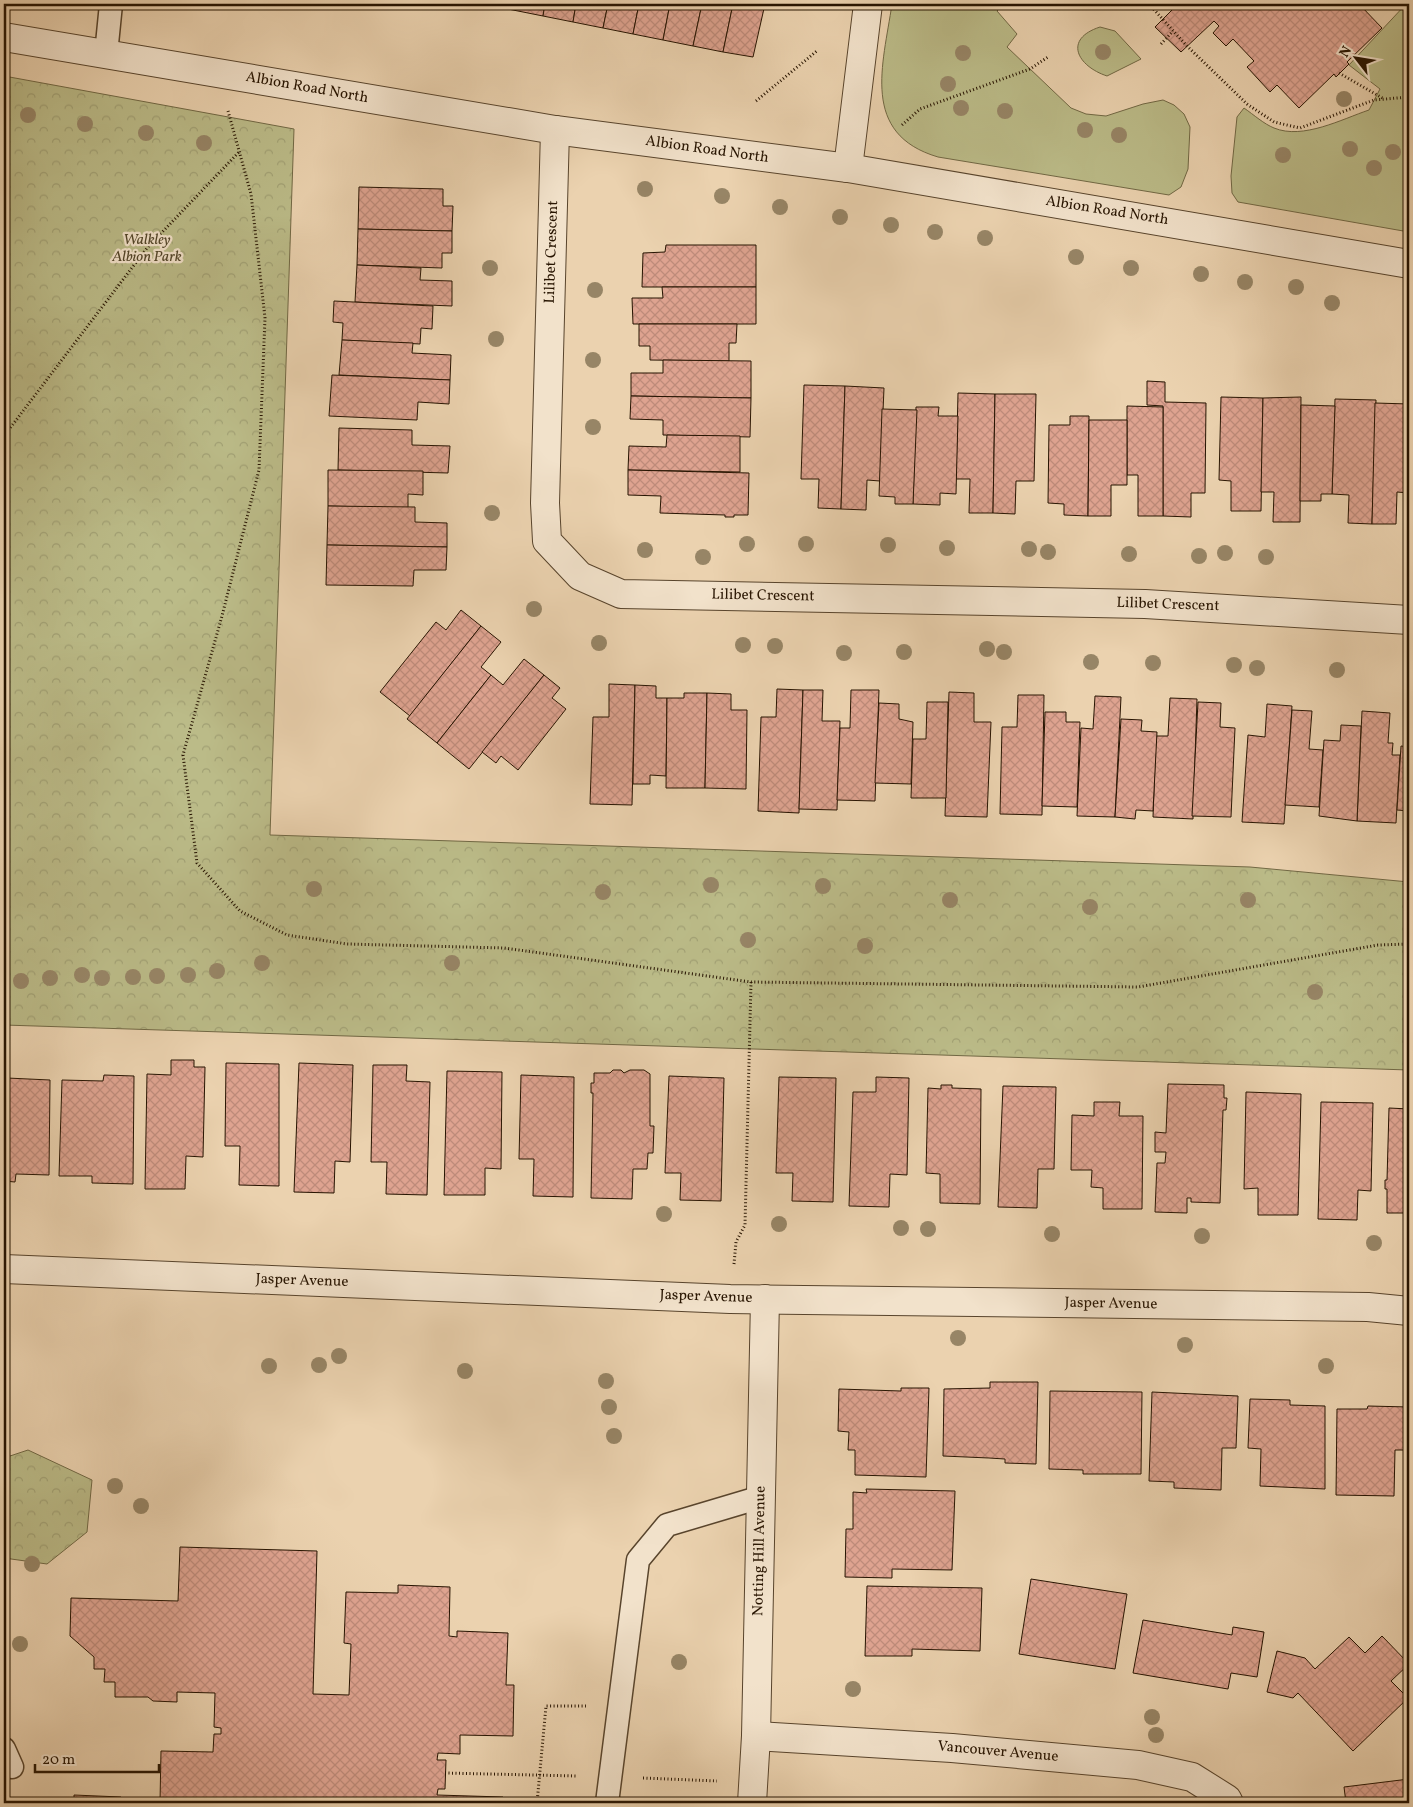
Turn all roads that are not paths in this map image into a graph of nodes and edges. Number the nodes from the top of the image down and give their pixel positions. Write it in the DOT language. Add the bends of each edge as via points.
graph roads {
  1 [pos="111,4"];
  2 [pos="868,4"];
  3 [pos="4,37"];
  4 [pos="106,54"];
  5 [pos="556,130"];
  6 [pos="848,168"];
  7 [pos="1409,264"];
  8 [pos="1409,620"];
  9 [pos="4,1269"];
  10 [pos="764,1299"];
  11 [pos="1409,1311"];
  12 [pos="761,1497"];
  13 [pos="756,1736"];
  14 [pos="752,1793"];
  15 [pos="607,1803"];
  16 [pos="1229,1803"];
  1 -- 4 [label="lane"];
  2 -- 6 [label="street"];
  3 -- 4 [label="street, Albion Road North"];
  4 -- 5 [label="street, Albion Road North"];
  5 -- 6 [label="street, Albion Road North"];
  5 -- 8 [label="street, Lilibet Crescent" via="544,503 546,541 580,576 621,594 1145,604"];
  6 -- 7 [label="street, Albion Road North"];
  9 -- 10 [label="street, Jasper Avenue"];
  10 -- 11 [label="street, Jasper Avenue" via="1368,1307"];
  10 -- 12 [label="street, Notting Hill Avenue"];
  12 -- 13 [label="street, Notting Hill Avenue"];
  12 -- 15 [label="lane" via="667,1525 638,1560"];
  13 -- 14 [label="street, Notting Hill Avenue"];
  13 -- 16 [label="street, Vancouver Avenue" via="952,1748 1138,1765 1192,1777"];
}
